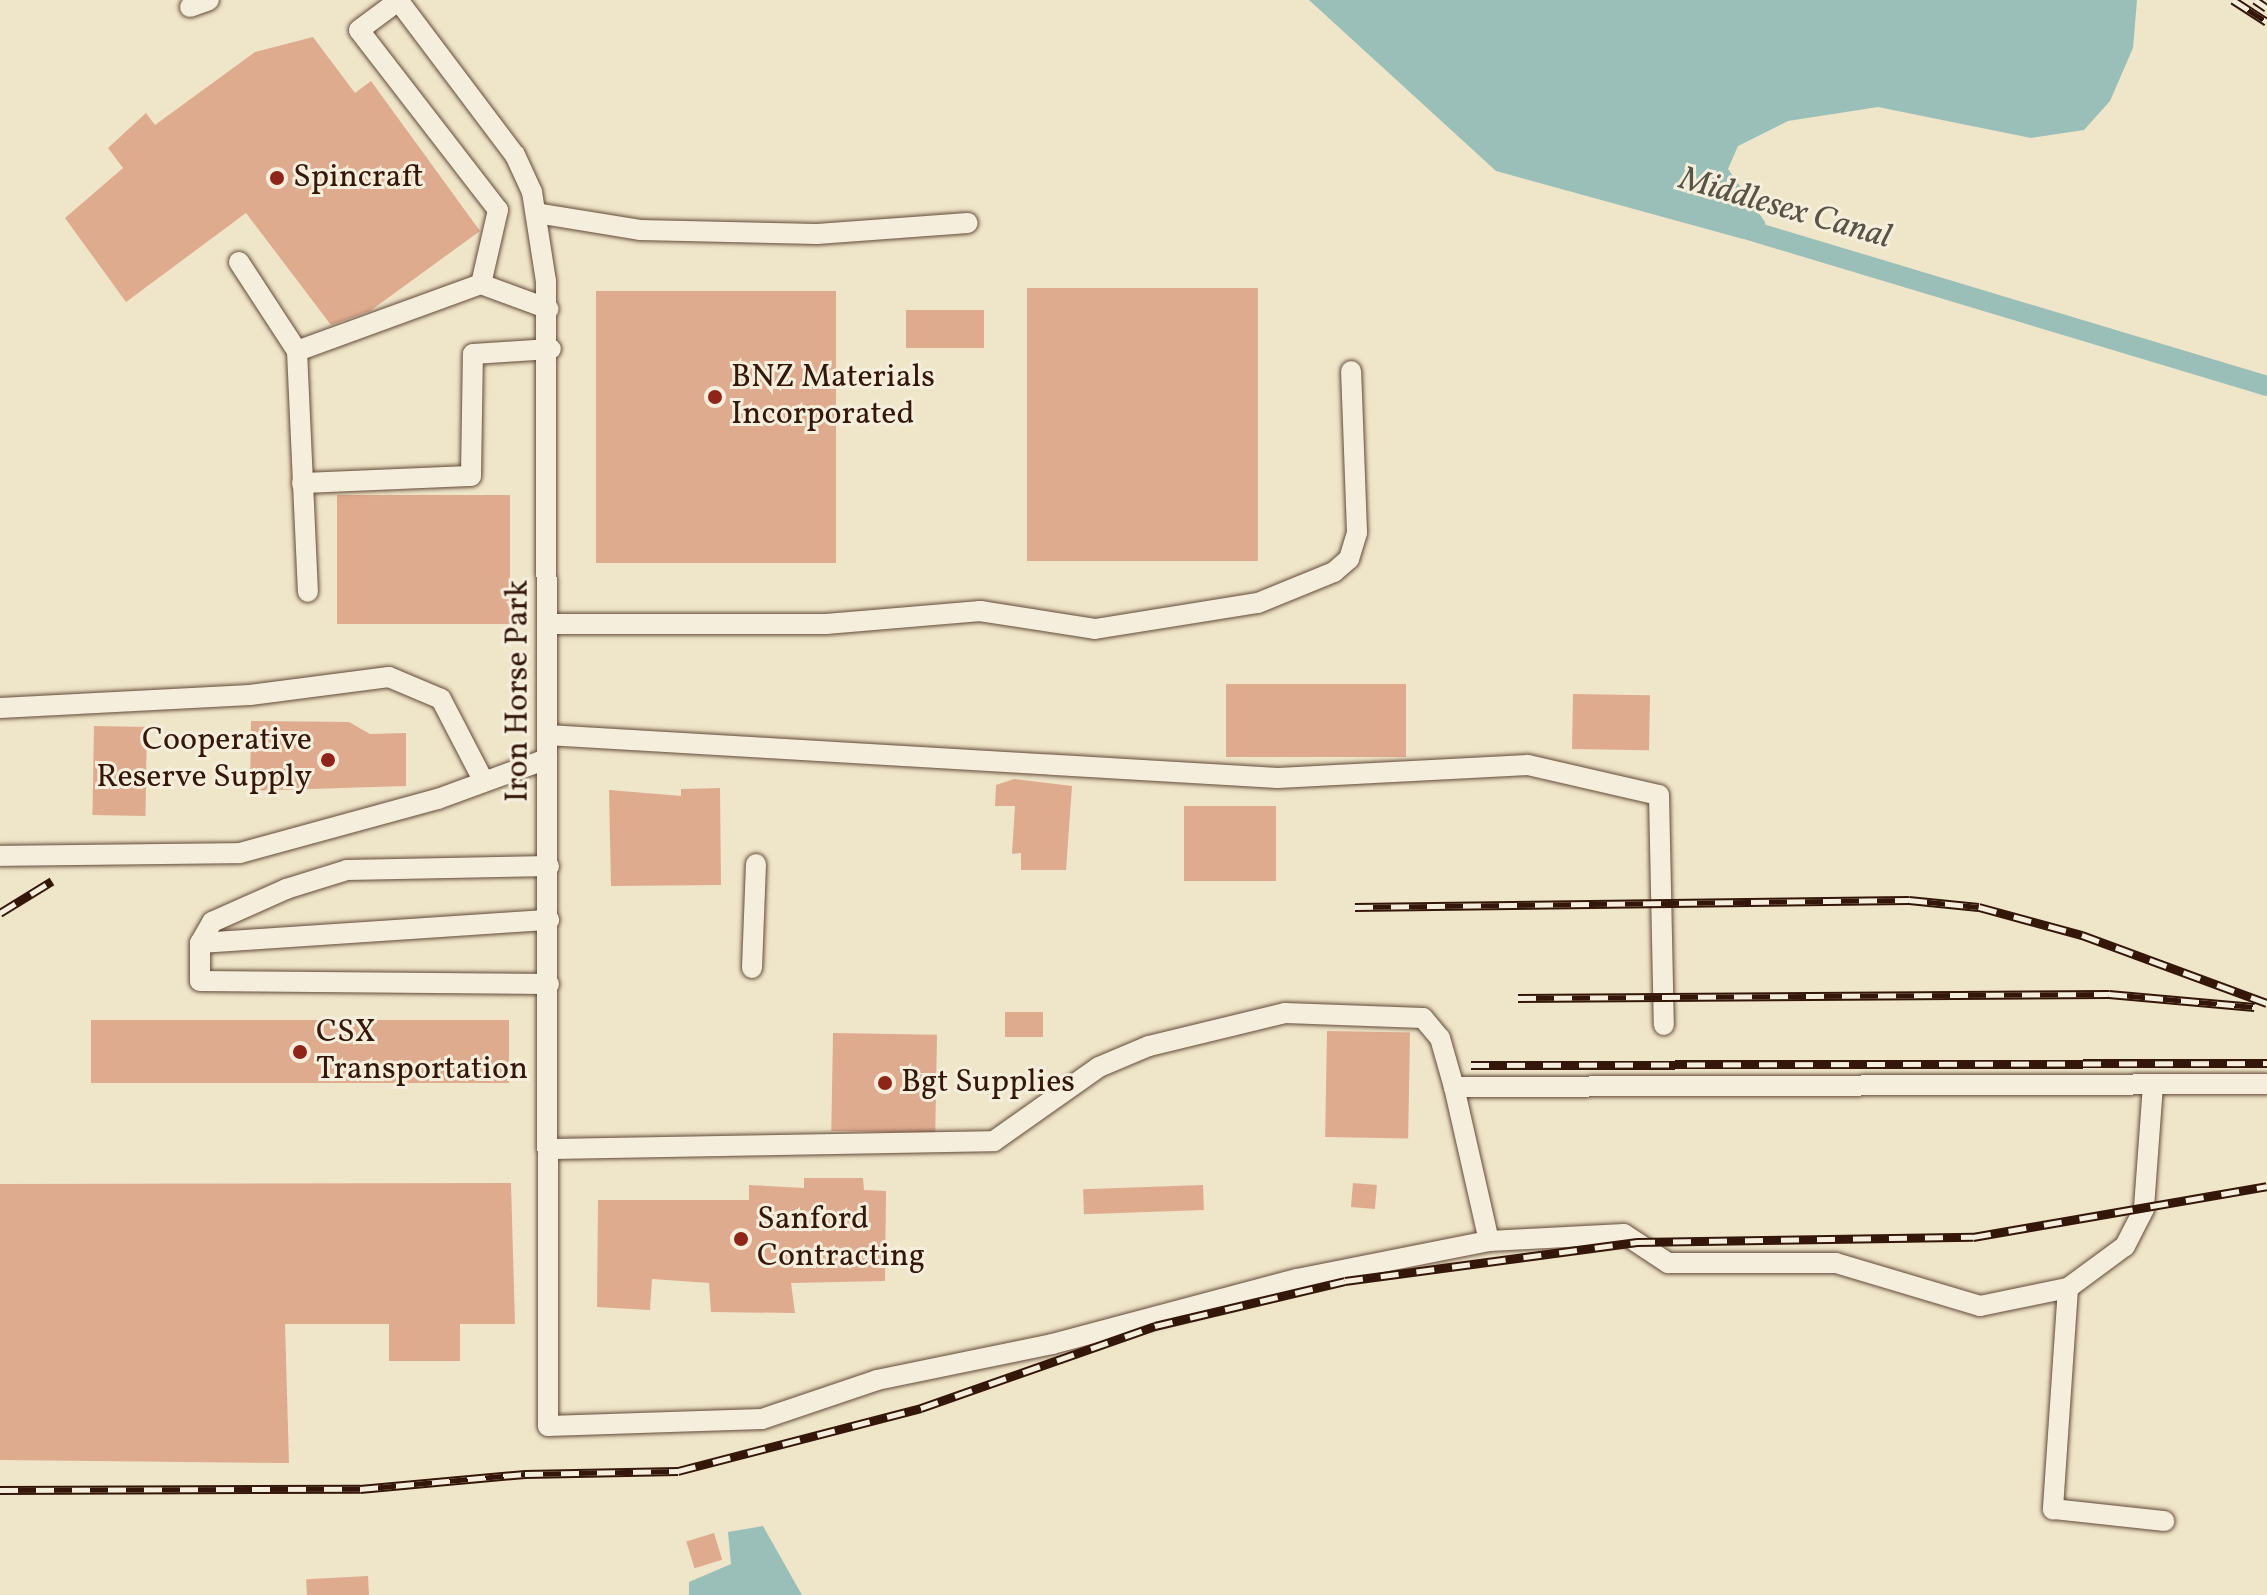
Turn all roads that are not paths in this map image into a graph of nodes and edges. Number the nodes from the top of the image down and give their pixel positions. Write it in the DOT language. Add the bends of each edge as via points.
graph roads {
  1 [pos="398,0"];
  2 [pos="536,213"];
  3 [pos="968,223"];
  4 [pos="239,262"];
  5 [pos="481,284"];
  6 [pos="549,309"];
  7 [pos="551,349"];
  8 [pos="297,351"];
  9 [pos="1351,371"];
  10 [pos="302,483"];
  11 [pos="308,592"];
  12 [pos="548,624"];
  13 [pos="0,708"];
  14 [pos="547,735"];
  15 [pos="547,759"];
  16 [pos="484,782"];
  17 [pos="0,856"];
  18 [pos="756,864"];
  19 [pos="549,866"];
  20 [pos="549,920"];
  21 [pos="200,943"];
  22 [pos="752,968"];
  23 [pos="549,984"];
  24 [pos="1664,1025"];
  25 [pos="2267,1084"];
  26 [pos="2153,1085"];
  27 [pos="1454,1087"];
  28 [pos="548,1149"];
  29 [pos="1489,1241"];
  30 [pos="2068,1288"];
  31 [pos="2164,1521"];
  1 -- 2 [label="street, Iron Horse Park" via="515,155"];
  1 -- 5 [label="street" via="359,30 498,210"];
  2 -- 3 [label="street" via="640,230 817,234"];
  2 -- 6 [label="street, Iron Horse Park"];
  4 -- 8 [label="street"];
  5 -- 6 [label="street"];
  5 -- 8 [label="street"];
  6 -- 7 [label="street, Iron Horse Park"];
  7 -- 10 [label="street" via="473,354 471,476"];
  7 -- 12 [label="street, Iron Horse Park"];
  8 -- 10 [label="street"];
  9 -- 12 [label="street" via="1357,532 1349,559 1334,572 1258,603 1095,629 980,611 826,624"];
  10 -- 11 [label="street"];
  12 -- 14 [label="street, Iron Horse Park"];
  13 -- 16 [label="street" via="250,695 389,677 441,699"];
  14 -- 15 [label="street, Iron Horse Park"];
  14 -- 24 [label="street" via="1278,778 1528,765 1659,795"];
  15 -- 16 [label="street"];
  15 -- 19 [label="street, Iron Horse Park"];
  16 -- 17 [label="street" via="240,853"];
  18 -- 22 [label="street"];
  19 -- 20 [label="street, Iron Horse Park"];
  19 -- 21 [label="street" via="347,870 233,908 212,922"];
  20 -- 21 [label="street"];
  20 -- 23 [label="street, Iron Horse Park"];
  21 -- 23 [label="street" via="200,981"];
  23 -- 28 [label="street, Iron Horse Park"];
  25 -- 26 [label="street"];
  26 -- 27 [label="street"];
  26 -- 30 [label="street" via="2144,1209 2125,1246"];
  27 -- 28 [label="street" via="1440,1038 1423,1018 1285,1013 1149,1046 1099,1067 994,1141"];
  27 -- 29 [label="street"];
  28 -- 29 [label="street, Iron Horse Park" via="548,1426 762,1419 877,1380 1052,1344 1297,1279"];
  29 -- 30 [label="street" via="1624,1234 1668,1263 1836,1263 1980,1306"];
  30 -- 31 [label="street" via="2053,1509"];
}
